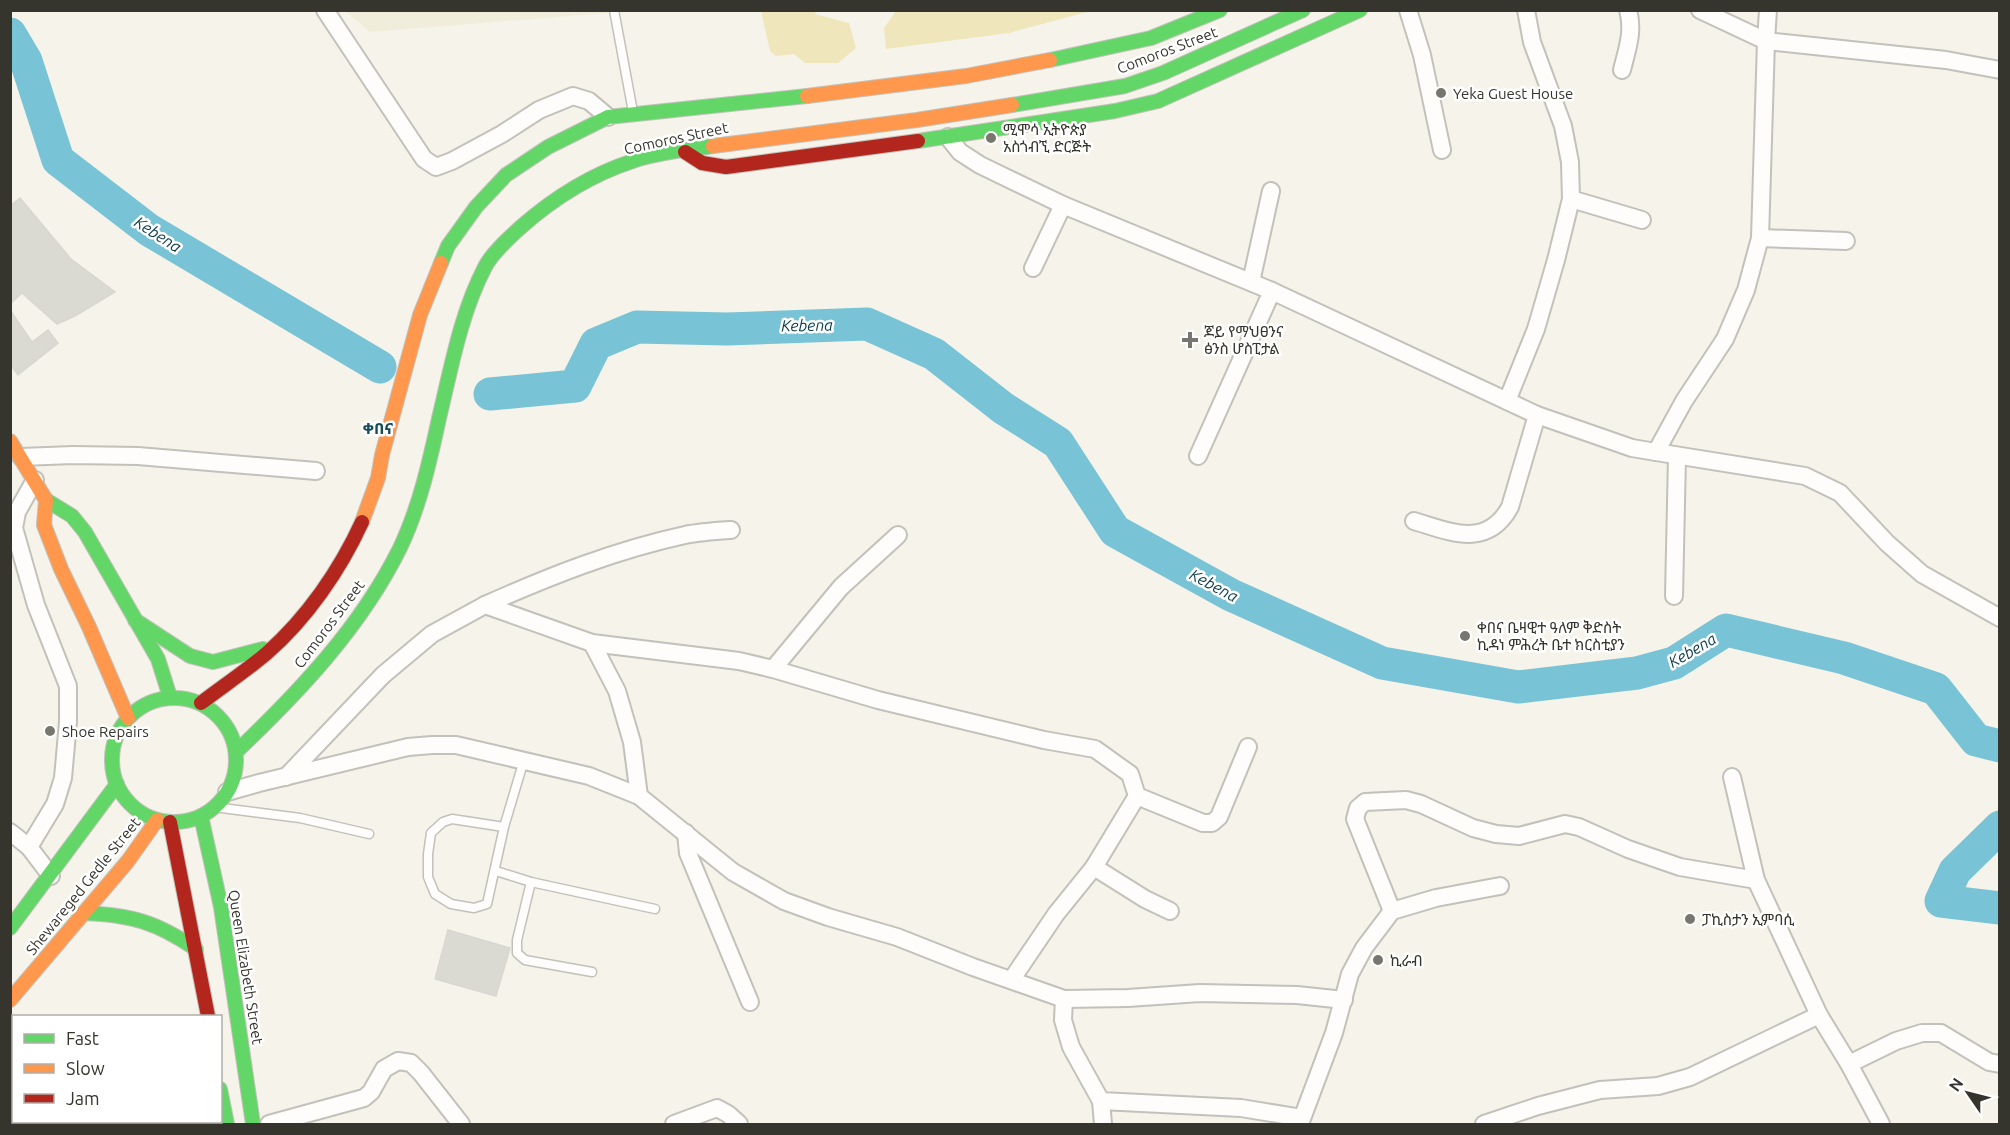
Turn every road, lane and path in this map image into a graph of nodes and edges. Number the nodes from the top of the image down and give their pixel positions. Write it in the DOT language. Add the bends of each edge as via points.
graph roads {
  1 [pos="325,10"];
  2 [pos="614,10"];
  3 [pos="1220,10"];
  4 [pos="1303,10"];
  5 [pos="1360,10"];
  6 [pos="1408,10"];
  7 [pos="1526,10"];
  8 [pos="1628,10"];
  9 [pos="1700,10"];
  10 [pos="1768,10"];
  11 [pos="1766,41"];
  12 [pos="2000,69"];
  13 [pos="1622,70"];
  14 [pos="634,115"];
  15 [pos="608,117"];
  16 [pos="948,137"];
  17 [pos="1442,150"];
  18 [pos="685,152"];
  19 [pos="1271,191"];
  20 [pos="1571,200"];
  21 [pos="1063,205"];
  22 [pos="1642,220"];
  23 [pos="1760,238"];
  24 [pos="1846,241"];
  25 [pos="1033,268"];
  26 [pos="1251,282"];
  27 [pos="1272,291"];
  28 [pos="1508,401"];
  29 [pos="1537,415"];
  30 [pos="10,441"];
  31 [pos="1656,453"];
  32 [pos="1198,456"];
  33 [pos="21,457"];
  34 [pos="1677,457"];
  35 [pos="316,471"];
  36 [pos="35,480"];
  37 [pos="46,500"];
  38 [pos="1414,521"];
  39 [pos="731,530"];
  40 [pos="898,536"];
  41 [pos="1674,596"];
  42 [pos="485,605"];
  43 [pos="2000,618"];
  44 [pos="135,620"];
  45 [pos="592,643"];
  46 [pos="276,645"];
  47 [pos="773,669"];
  48 [pos="170,697"];
  49 [pos="201,703"];
  50 [pos="128,718"];
  51 [pos="1248,747"];
  52 [pos="236,752"];
  53 [pos="524,760"];
  54 [pos="286,777"];
  55 [pos="1732,777"];
  56 [pos="117,784"];
  57 [pos="227,792"];
  58 [pos="639,796"];
  59 [pos="1137,796"];
  60 [pos="214,807"];
  61 [pos="201,816"];
  62 [pos="164,821"];
  63 [pos="504,827"];
  64 [pos="10,832"];
  65 [pos="686,833"];
  66 [pos="369,834"];
  67 [pos="28,848"];
  68 [pos="1094,867"];
  69 [pos="496,871"];
  70 [pos="51,876"];
  71 [pos="1756,880"];
  72 [pos="531,882"];
  73 [pos="1500,886"];
  74 [pos="655,909"];
  75 [pos="1170,911"];
  76 [pos="1392,911"];
  77 [pos="84,913"];
  78 [pos="10,928"];
  79 [pos="195,949"];
  80 [pos="592,972"];
  81 [pos="1012,979"];
  82 [pos="1064,999"];
  83 [pos="10,1000"];
  84 [pos="1344,1000"];
  85 [pos="750,1002"];
  86 [pos="208,1015"];
  87 [pos="1819,1015"];
  88 [pos="1849,1064"];
  89 [pos="2000,1064"];
  90 [pos="222,1099"];
  91 [pos="1101,1101"];
  92 [pos="1301,1121"];
  93 [pos="227,1125"];
  94 [pos="253,1125"];
  95 [pos="269,1125"];
  96 [pos="461,1125"];
  97 [pos="674,1125"];
  98 [pos="739,1125"];
  99 [pos="1103,1125"];
  100 [pos="1484,1125"];
  101 [pos="1881,1125"];
  1 -- 15 [label="street" via="424,159 436,167 502,134 539,110 573,96 589,101"];
  2 -- 14 [label="lane"];
  3 -- 14 [label="main road, Comoros Street" via="1151,38 966,76"];
  4 -- 18 [label="main road, Comoros Street" via="1125,86 917,120 727,142"];
  5 -- 16 [label="main road" via="1158,101"];
  6 -- 17 [label="street"];
  7 -- 20 [label="street" via="1532,42 1563,126 1570,162"];
  8 -- 13 [label="street" via="1631,37"];
  9 -- 11 [label="street"];
  10 -- 11 [label="street"];
  11 -- 12 [label="street"];
  11 -- 23 [label="street"];
  14 -- 15 [label="main road, Comoros Street"];
  15 -- 46 [label="main road, Comoros Street" via="548,147 506,175 448,246 420,315 381,455 381,472 360,526 333,574"];
  16 -- 18 [label="main road" via="726,167 702,163"];
  16 -- 21 [label="street" via="960,152 980,165"];
  18 -- 52 [label="main road, Comoros Street" via="635,160 587,179 546,205 486,266 464,316 422,491 400,548 366,606 318,669"];
  19 -- 26 [label="street"];
  20 -- 22 [label="street"];
  20 -- 28 [label="street" via="1536,329"];
  21 -- 25 [label="street"];
  21 -- 26 [label="street"];
  23 -- 24 [label="street"];
  23 -- 31 [label="street" via="1746,290 1725,339"];
  26 -- 27 [label="street"];
  27 -- 28 [label="street"];
  27 -- 32 [label="street"];
  28 -- 29 [label="street"];
  29 -- 31 [label="street"];
  29 -- 38 [label="street" via="1504,518 1481,533 1456,534"];
  30 -- 33 [label="main road"];
  31 -- 34 [label="street"];
  33 -- 35 [label="street" via="138,456"];
  33 -- 36 [label="main road"];
  34 -- 41 [label="street"];
  34 -- 43 [label="street" via="1805,476 1826,484 1840,493 1922,574"];
  36 -- 37 [label="main road"];
  36 -- 67 [label="street" via="17,512 14,528 36,605 68,686 68,722 63,778 55,804"];
  37 -- 44 [label="main road" via="72,516 85,532"];
  37 -- 50 [label="main road" via="44,525"];
  39 -- 42 [label="street" via="686,535 604,557"];
  40 -- 47 [label="street" via="841,587"];
  42 -- 45 [label="street"];
  42 -- 54 [label="street" via="432,634 383,675"];
  44 -- 46 [label="main road" via="190,656 213,662"];
  44 -- 48 [label="main road" via="158,659"];
  45 -- 47 [label="street" via="739,661"];
  45 -- 58 [label="street" via="617,691 632,742"];
  46 -- 49 [label="main road, Comoros Street"];
  47 -- 59 [label="street" via="878,700 1095,749 1130,774"];
  48 -- 49 [label="main road"];
  48 -- 50 [label="main road" via="140,707"];
  49 -- 52 [label="main road" via="218,715 231,732"];
  50 -- 56 [label="main road" via="113,748"];
  51 -- 59 [label="street" via="1220,817 1212,823 1203,823"];
  52 -- 57 [label="main road" via="235,773"];
  53 -- 54 [label="street" via="456,745 432,745 408,747"];
  53 -- 58 [label="street" via="589,776"];
  53 -- 63 [label="lane"];
  54 -- 57 [label="street"];
  55 -- 71 [label="street"];
  56 -- 62 [label="main road" via="141,812"];
  56 -- 70 [label="main road, Shewareged Gedle Street"];
  57 -- 60 [label="main road"];
  58 -- 65 [label="street"];
  59 -- 68 [label="street"];
  60 -- 61 [label="main road"];
  60 -- 66 [label="lane" via="300,818"];
  61 -- 62 [label="main road"];
  61 -- 94 [label="main road, Queen Elizabeth Street" via="221,907"];
  62 -- 77 [label="main road, Shewareged Gedle Street"];
  62 -- 79 [label="main road"];
  63 -- 69 [label="lane"];
  63 -- 69 [label="lane" via="452,819 431,833 428,877 435,894 451,904 474,908 487,904"];
  64 -- 67 [label="street"];
  65 -- 81 [label="street" via="733,872 784,901"];
  65 -- 85 [label="street" via="688,853"];
  67 -- 70 [label="street"];
  68 -- 75 [label="street"];
  68 -- 81 [label="street"];
  69 -- 72 [label="lane"];
  70 -- 78 [label="main road, Shewareged Gedle Street"];
  71 -- 76 [label="street" via="1680,867 1565,824 1519,836 1496,834 1406,800 1365,802 1355,819"];
  71 -- 87 [label="street"];
  72 -- 74 [label="lane"];
  72 -- 80 [label="lane" via="517,953 525,960"];
  73 -- 76 [label="street"];
  76 -- 84 [label="street" via="1364,948 1350,974"];
  77 -- 79 [label="main road" via="117,914 147,921"];
  77 -- 83 [label="main road, Shewareged Gedle Street"];
  79 -- 86 [label="main road"];
  81 -- 82 [label="street"];
  82 -- 84 [label="street" via="1200,993 1297,994"];
  82 -- 91 [label="street" via="1063,1020 1071,1047"];
  84 -- 92 [label="street"];
  87 -- 88 [label="street"];
  87 -- 100 [label="street" via="1690,1077 1658,1086 1600,1090"];
  88 -- 89 [label="street" via="1922,1033 1941,1033 1989,1062"];
  88 -- 101 [label="street"];
  90 -- 93 [label="main road"];
  91 -- 92 [label="street" via="1241,1108"];
  91 -- 99 [label="street"];
  95 -- 96 [label="street" via="363,1098 384,1069 398,1060 421,1073"];
  97 -- 98 [label="street" via="717,1108"];
}
